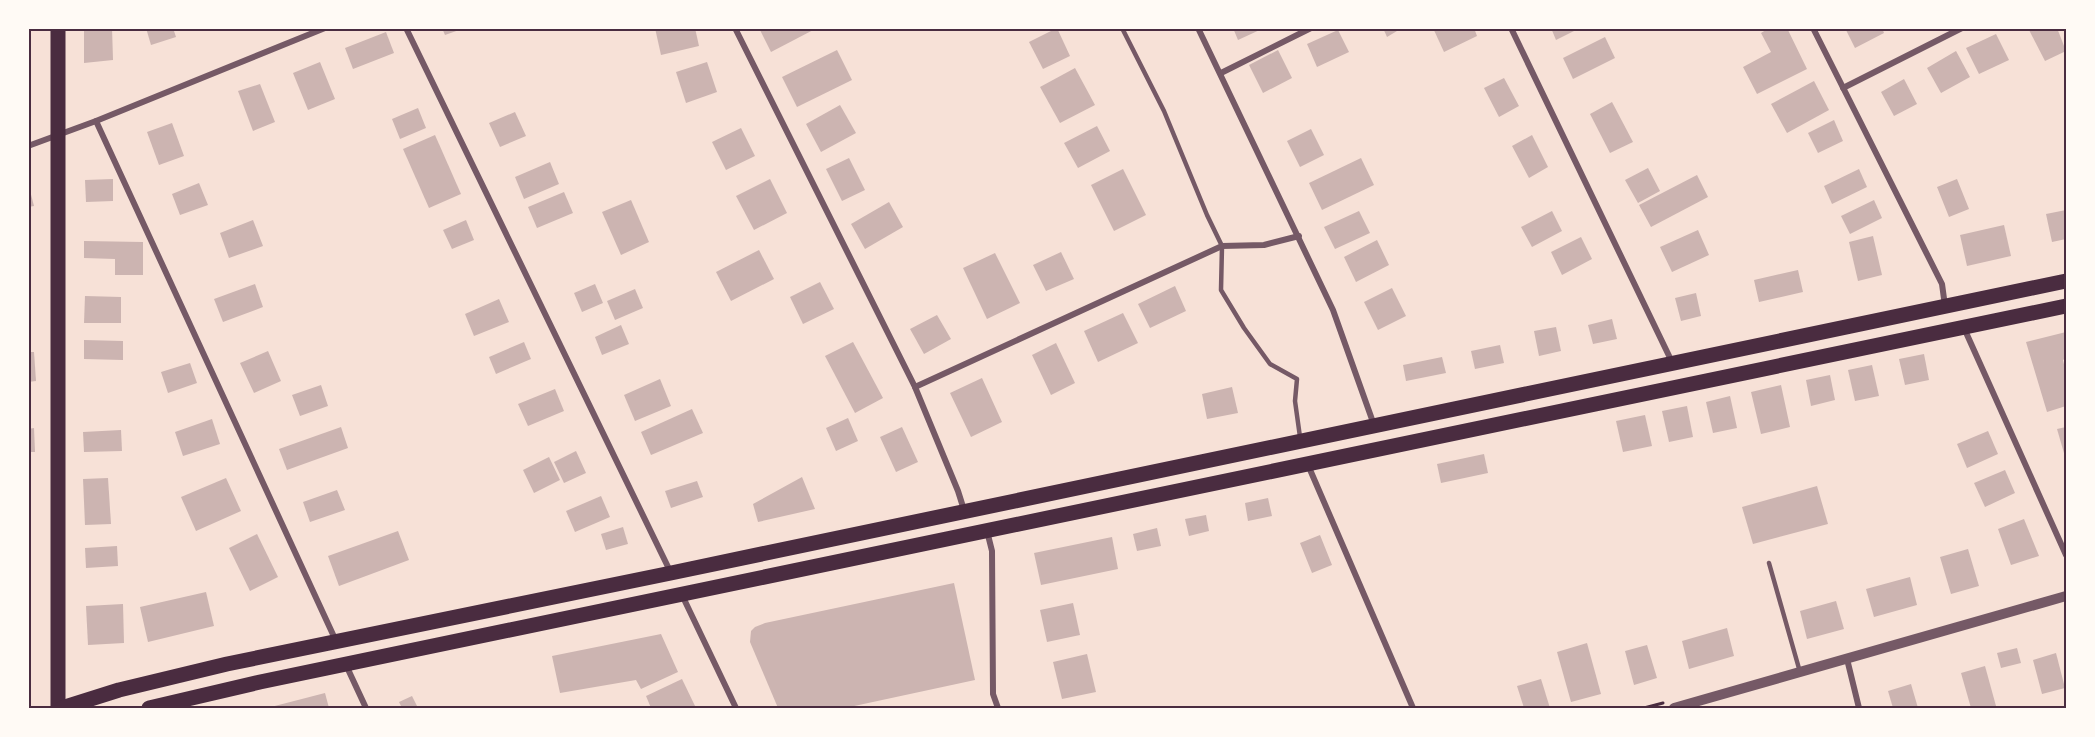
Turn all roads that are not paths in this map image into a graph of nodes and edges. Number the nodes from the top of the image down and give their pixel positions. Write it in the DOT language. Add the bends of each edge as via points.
graph roads {
  1 [pos="58,28"];
  2 [pos="325,28"];
  3 [pos="406,28"];
  4 [pos="735,28"];
  5 [pos="1122,28"];
  6 [pos="1198,28"];
  7 [pos="1311,28"];
  8 [pos="1511,28"];
  9 [pos="1814,28"];
  10 [pos="1962,28"];
  11 [pos="1221,74"];
  12 [pos="1843,88"];
  13 [pos="96,121"];
  14 [pos="59,133"];
  15 [pos="28,146"];
  16 [pos="1299,236"];
  17 [pos="1222,246"];
  18 [pos="2067,281"];
  19 [pos="1986,297"];
  20 [pos="1945,306"];
  21 [pos="2067,306"];
  22 [pos="1964,328"];
  23 [pos="1922,337"];
  24 [pos="1672,363"];
  25 [pos="915,387"];
  26 [pos="1374,426"];
  27 [pos="1301,441"];
  28 [pos="1352,455"];
  29 [pos="1308,464"];
  30 [pos="964,511"];
  31 [pos="987,531"];
  32 [pos="2067,555"];
  33 [pos="1769,562"];
  34 [pos="701,567"];
  35 [pos="671,573"];
  36 [pos="681,595"];
  37 [pos="2067,596"];
  38 [pos="336,642"];
  39 [pos="1847,659"];
  40 [pos="346,665"];
  41 [pos="1800,672"];
  42 [pos="110,693"];
  43 [pos="60,708"];
  44 [pos="100,708"];
  45 [pos="149,708"];
  46 [pos="366,708"];
  47 [pos="736,708"];
  48 [pos="998,708"];
  49 [pos="1413,708"];
  50 [pos="1674,708"];
  51 [pos="1859,708"];
  1 -- 14 [label="main road"];
  2 -- 13 [label="street"];
  3 -- 35 [label="street"];
  4 -- 25 [label="street"];
  5 -- 17 [label="lane" via="1164,111"];
  6 -- 11 [label="street"];
  7 -- 11 [label="street"];
  8 -- 24 [label="street"];
  9 -- 12 [label="street"];
  10 -- 12 [label="street"];
  11 -- 16 [label="street"];
  12 -- 20 [label="street" via="1942,284"];
  13 -- 14 [label="street"];
  13 -- 38 [label="street"];
  14 -- 15 [label="street"];
  14 -- 43 [label="main road"];
  16 -- 17 [label="street" via="1264,245"];
  16 -- 26 [label="street" via="1333,310"];
  17 -- 25 [label="street"];
  17 -- 27 [label="lane" via="1221,290 1270,364 1297,379"];
  18 -- 19 [label="main road"];
  19 -- 20 [label="main road"];
  19 -- 22 [label="main road" via="1968,313"];
  20 -- 23 [label="main road" via="1939,322"];
  20 -- 24 [label="main road"];
  21 -- 22 [label="main road"];
  22 -- 23 [label="main road"];
  22 -- 32 [label="street"];
  23 -- 28 [label="main road"];
  24 -- 26 [label="main road"];
  25 -- 30 [label="street"];
  26 -- 27 [label="main road"];
  26 -- 28 [label="main road" via="1369,442"];
  27 -- 30 [label="main road"];
  28 -- 29 [label="main road"];
  29 -- 31 [label="main road"];
  29 -- 49 [label="street"];
  30 -- 34 [label="main road"];
  31 -- 36 [label="main road"];
  31 -- 48 [label="street" via="992,551 993,694"];
  33 -- 41 [label="lane"];
  34 -- 35 [label="main road"];
  34 -- 36 [label="main road" via="687,578"];
  35 -- 38 [label="main road"];
  36 -- 40 [label="main road"];
  36 -- 47 [label="street"];
  37 -- 39 [label="street"];
  38 -- 42 [label="main road"];
  39 -- 41 [label="street"];
  39 -- 51 [label="street"];
  40 -- 45 [label="main road"];
  40 -- 46 [label="street"];
  41 -- 50 [label="street"];
  42 -- 43 [label="main road"];
  42 -- 44 [label="main road"];
}
